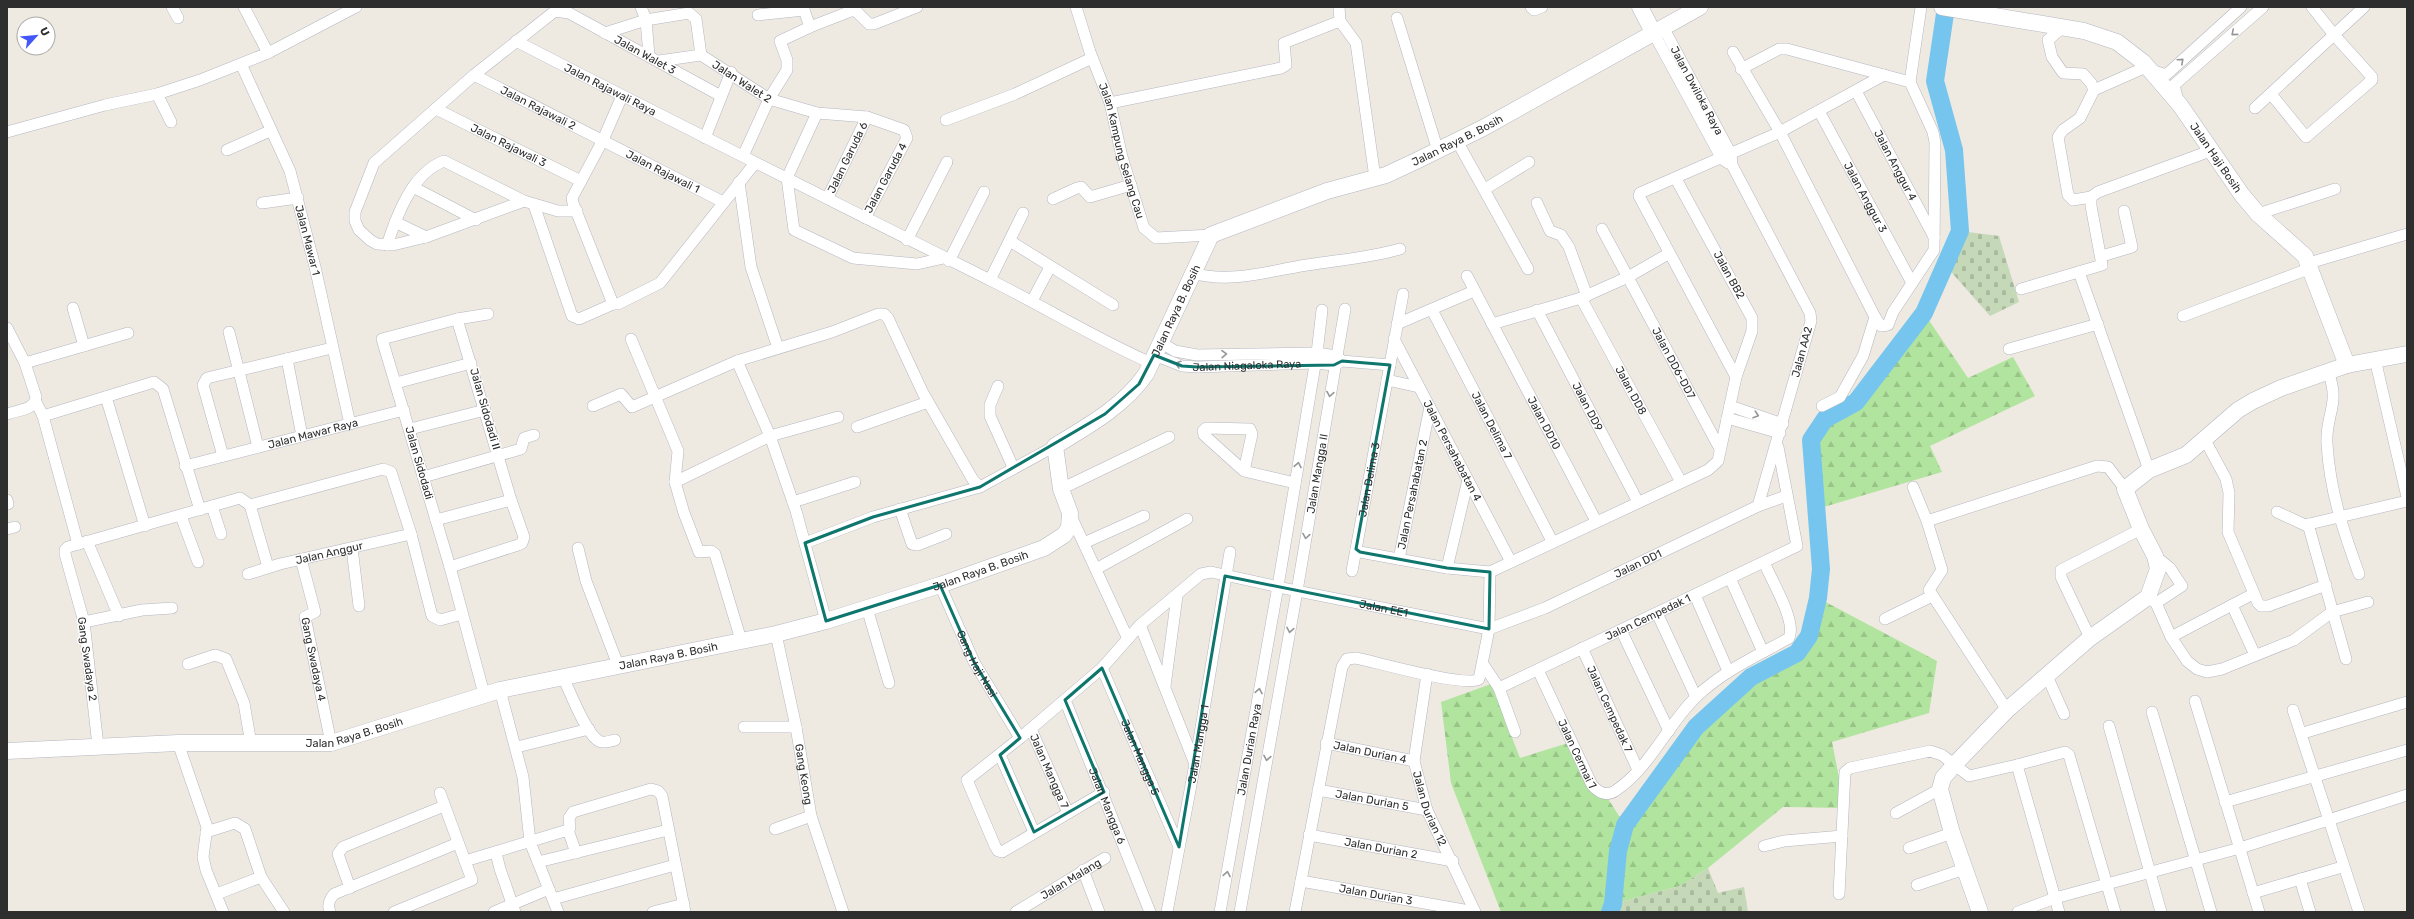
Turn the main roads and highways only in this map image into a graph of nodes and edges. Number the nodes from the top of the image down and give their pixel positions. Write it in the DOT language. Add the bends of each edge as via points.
graph roads {
  1 [pos="1640,7"];
  2 [pos="1652,7"];
  3 [pos="1700,7"];
  4 [pos="1942,7"];
  5 [pos="1658,30"];
  6 [pos="2407,354"];
  7 [pos="2347,365"];
  8 [pos="7,751"];
  9 [pos="1980,912"];
  1 -- 5 [label="main road"];
  2 -- 5 [label="main road"];
  3 -- 5 [label="main road, Jalan Raya B. Bosih"];
  4 -- 7 [label="main road, Jalan Haji Bosih" via="2063,27 2117,42 2147,68 2180,105 2210,151 2258,214 2300,248 2310,265"];
  5 -- 8 [label="main road, Jalan Raya B. Bosih" via="1438,151 1375,178 1327,191 1211,235 1139,384 1095,421 1055,446 1062,489 1070,513 1070,528 1044,548 940,585 826,621 776,634 500,690 332,743 178,743"];
  6 -- 7 [label="main road"];
  7 -- 9 [label="main road" via="2281,388 2253,401 2238,410 2186,455 2149,470 2125,489 2141,530 2155,556 2158,569 2152,600 2090,638 2007,710 1943,778 1940,789 1952,833"];
}
